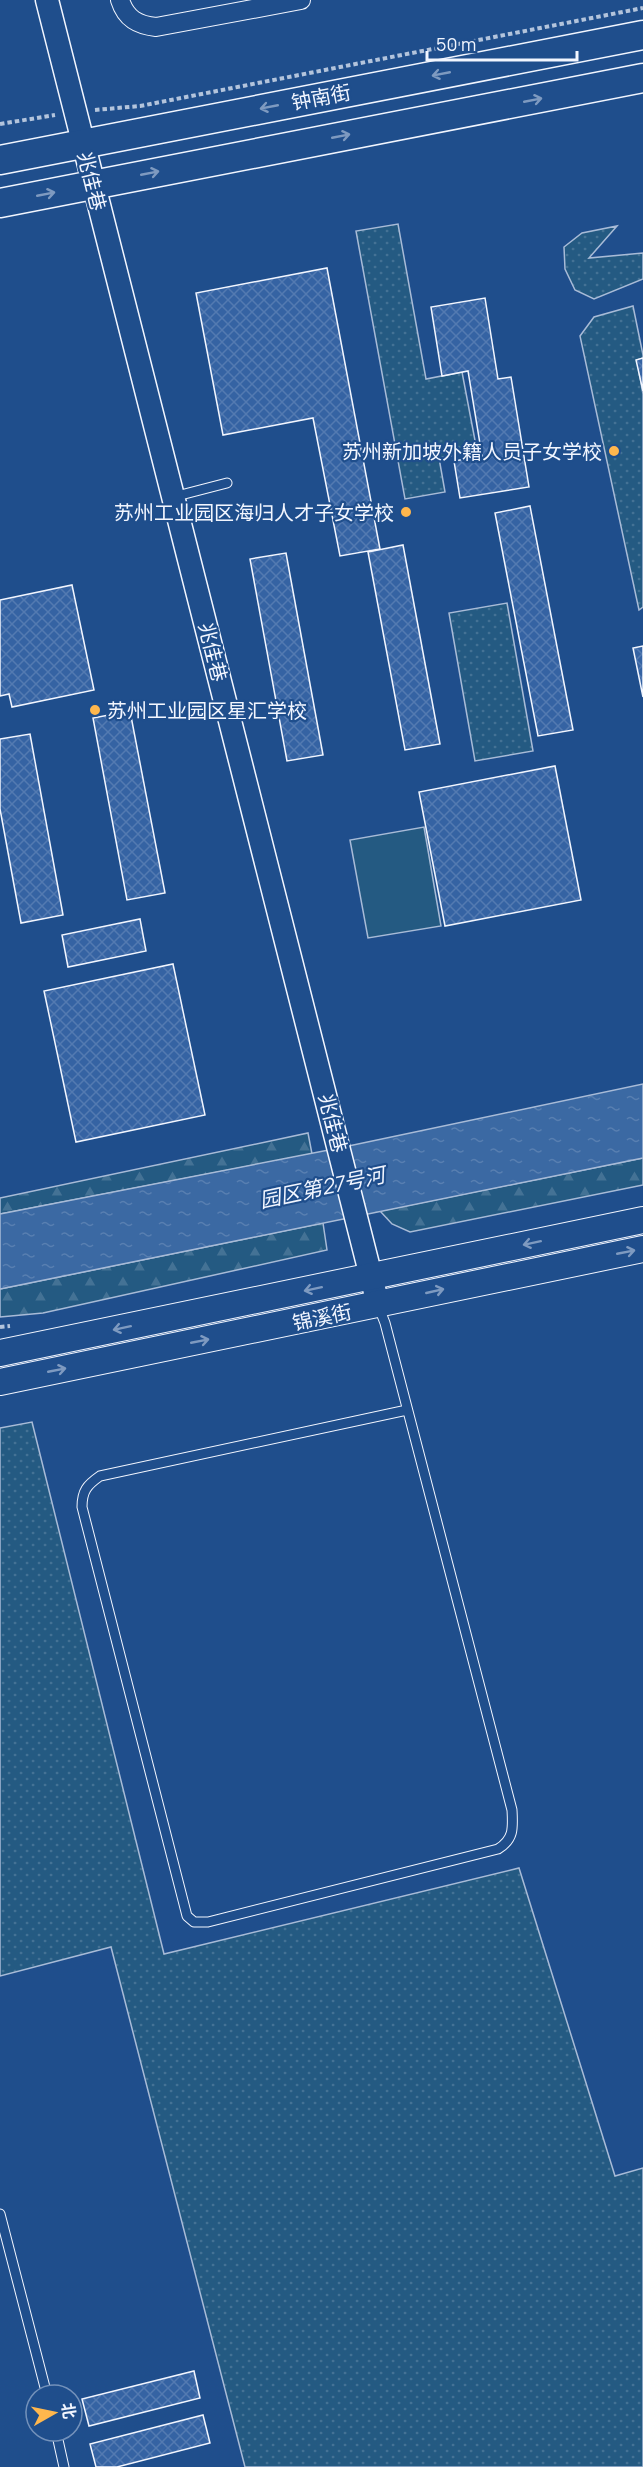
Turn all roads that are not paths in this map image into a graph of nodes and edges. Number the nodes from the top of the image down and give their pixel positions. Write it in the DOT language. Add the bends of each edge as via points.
graph roads {
  1 [pos="47,0"];
  2 [pos="120,0"];
  3 [pos="301,0"];
  4 [pos="643,35"];
  5 [pos="643,78"];
  6 [pos="82,143"];
  7 [pos="0,160"];
  8 [pos="92,184"];
  9 [pos="0,203"];
  10 [pos="227,483"];
  11 [pos="173,497"];
  12 [pos="643,1220"];
  13 [pos="643,1249"];
  14 [pos="370,1276"];
  15 [pos="378,1304"];
  16 [pos="0,1353"];
  17 [pos="0,1382"];
  18 [pos="407,1410"];
  19 [pos="0,2214"];
  20 [pos="44,2383"];
  21 [pos="59,2443"];
  22 [pos="64,2467"];
  1 -- 6 [label="street, 兆佳巷"];
  2 -- 3 [label="street" via="130,19 142,26 156,27"];
  4 -- 6 [label="main road, 钟南街, one-way"];
  8 -- 5 [label="main road, one-way"];
  6 -- 7 [label="main road, 钟南街"];
  6 -- 8 [label="street, 兆佳巷"];
  9 -- 8 [label="main road, one-way"];
  8 -- 11 [label="street, 兆佳巷"];
  10 -- 11 [label="lane"];
  11 -- 14 [label="street, 兆佳巷"];
  12 -- 14 [label="main road, 锦溪街, one-way"];
  15 -- 13 [label="main road, 锦溪街, one-way"];
  14 -- 15 [label="street, 兆佳巷"];
  14 -- 16 [label="main road, 锦溪街, one-way"];
  17 -- 15 [label="main road, 锦溪街, one-way"];
  15 -- 18 [label="lane"];
  18 -- 18 [label="lane" via="100,1476 82,1496 187,1916 194,1922 208,1922 498,1850 508,1843 513,1831 512,1810"];
  19 -- 20 [label="lane"];
  21 -- 22 [label="lane"];
}
